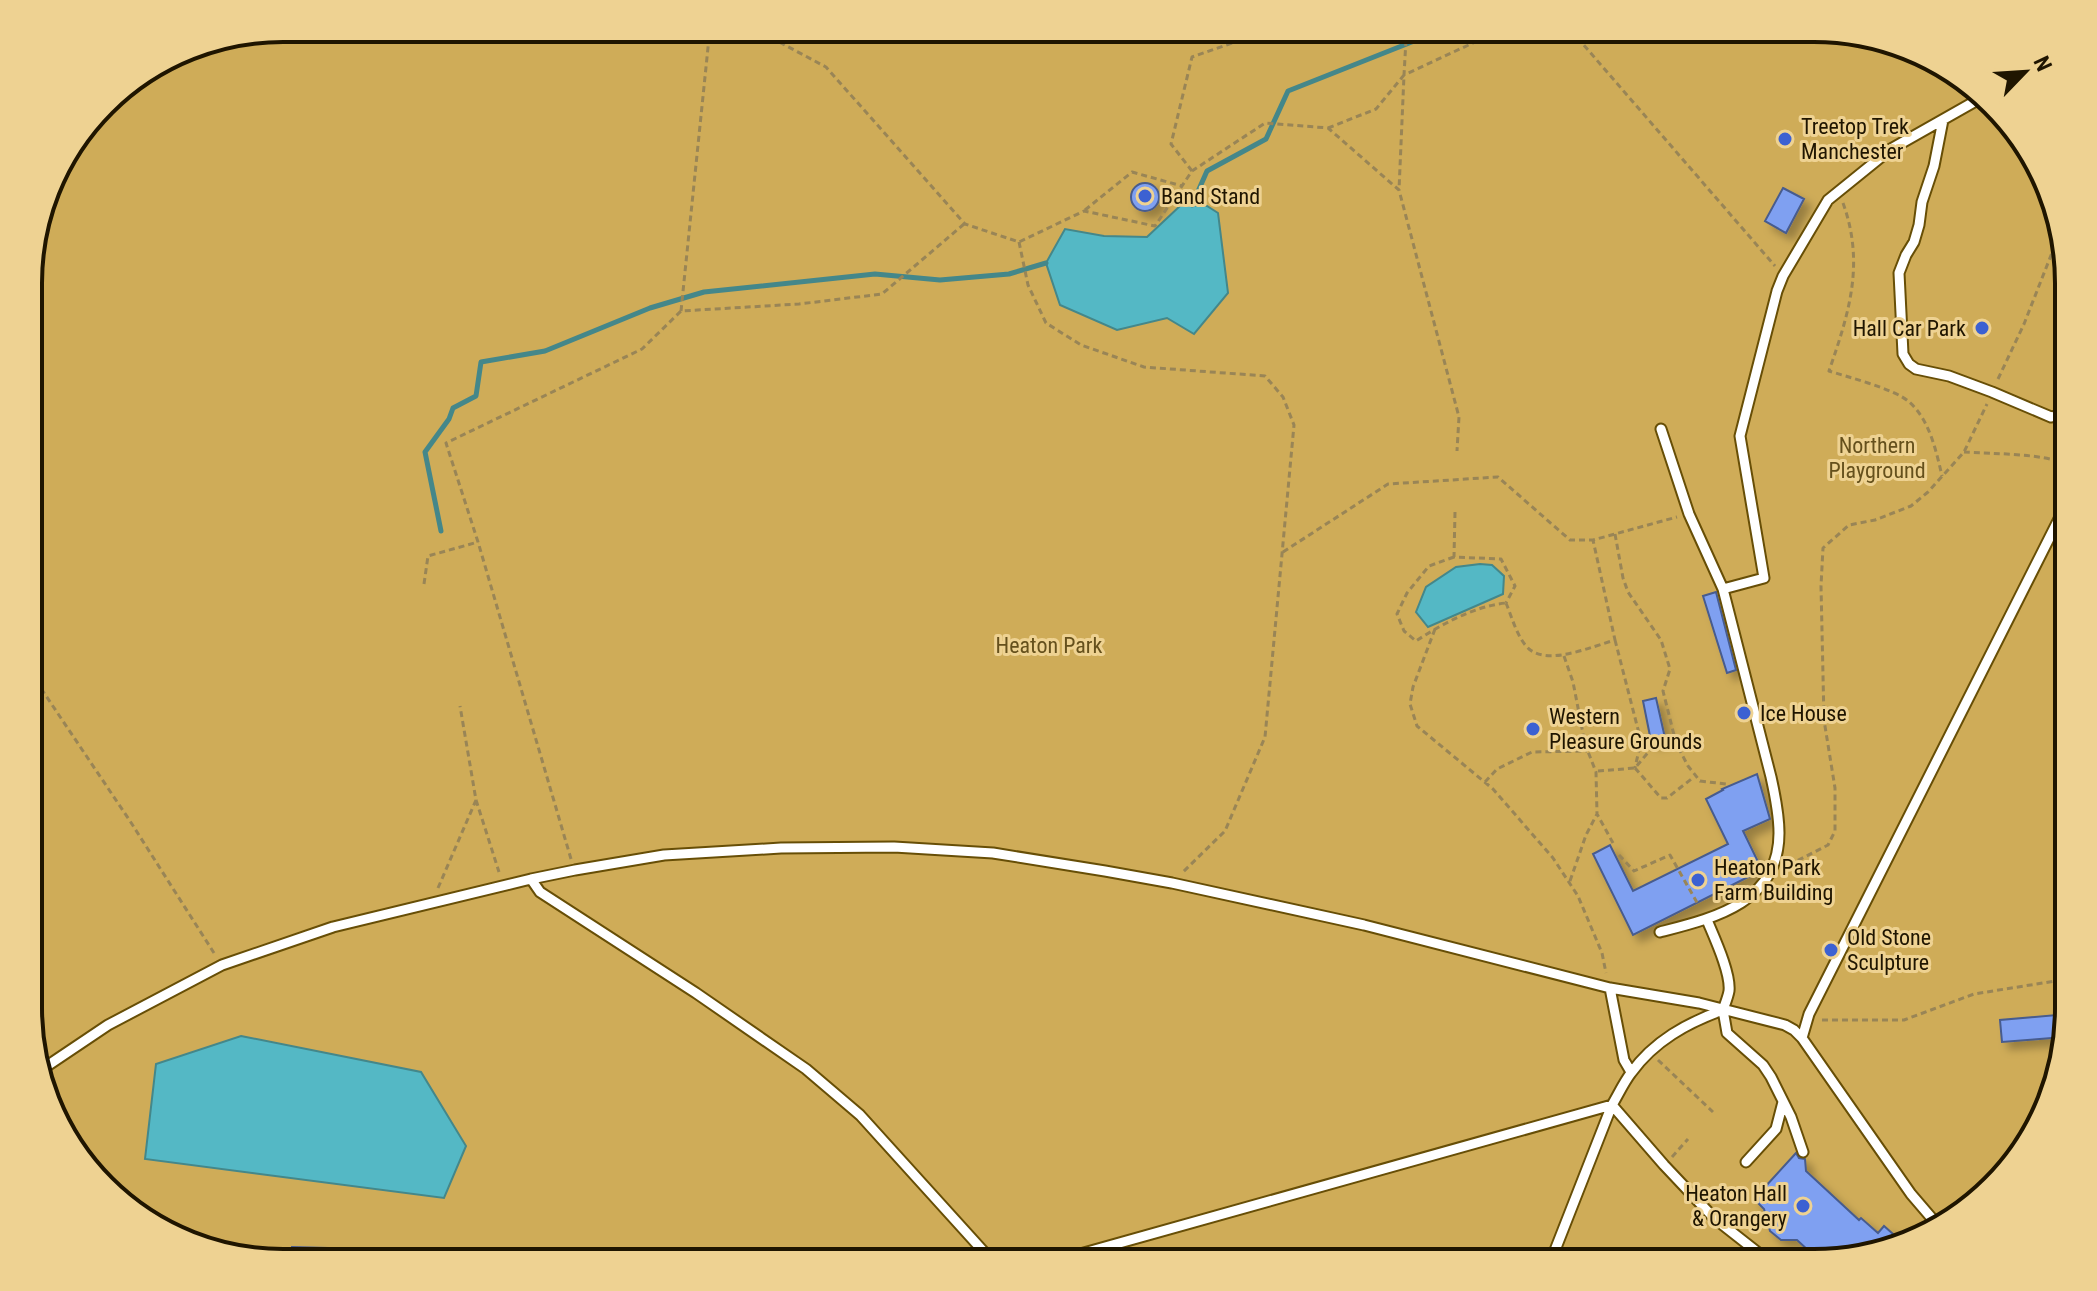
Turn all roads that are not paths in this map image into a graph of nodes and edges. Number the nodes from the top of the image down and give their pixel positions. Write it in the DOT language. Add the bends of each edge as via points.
graph roads {
  1 [pos="1973,102"];
  2 [pos="1943,120"];
  3 [pos="2054,416"];
  4 [pos="1661,429"];
  5 [pos="2054,529"];
  6 [pos="1723,589"];
  7 [pos="531,879"];
  8 [pos="1707,920"];
  9 [pos="1660,932"];
  10 [pos="1610,988"];
  11 [pos="1723,1010"];
  12 [pos="1802,1038"];
  13 [pos="49,1064"];
  14 [pos="1631,1072"];
  15 [pos="1783,1100"];
  16 [pos="1612,1105"];
  17 [pos="1803,1152"];
  18 [pos="1746,1162"];
  19 [pos="1932,1218"];
  20 [pos="1100,1248"];
  21 [pos="1556,1248"];
  22 [pos="1752,1248"];
  23 [pos="981,1249"];
  1 -- 2 [label="lane"];
  2 -- 3 [label="lane" via="1919,225 1899,273 1903,354 1916,369"];
  2 -- 6 [label="lane" via="1891,149 1828,200 1783,276 1740,436 1764,578"];
  4 -- 6 [label="lane" via="1689,514"];
  5 -- 12 [label="lane" via="1809,1014"];
  6 -- 8 [label="lane" via="1777,805 1779,835 1769,875 1758,889 1746,901"];
  7 -- 10 [label="lane" via="664,855 781,848 993,853 1172,883 1378,928"];
  7 -- 13 [label="lane" via="333,927 222,965 108,1025"];
  7 -- 23 [label="lane" via="540,892 806,1069 860,1115"];
  8 -- 9 [label="lane"];
  8 -- 11 [label="lane" via="1728,980"];
  10 -- 11 [label="lane"];
  10 -- 14 [label="lane"];
  11 -- 12 [label="lane" via="1785,1025"];
  11 -- 14 [label="lane" via="1672,1032"];
  11 -- 15 [label="lane" via="1727,1033 1763,1065"];
  12 -- 19 [label="lane"];
  14 -- 16 [label="lane"];
  15 -- 17 [label="lane"];
  15 -- 18 [label="lane" via="1776,1129"];
  16 -- 20 [label="lane"];
  16 -- 21 [label="lane"];
  16 -- 22 [label="lane" via="1714,1218"];
}
